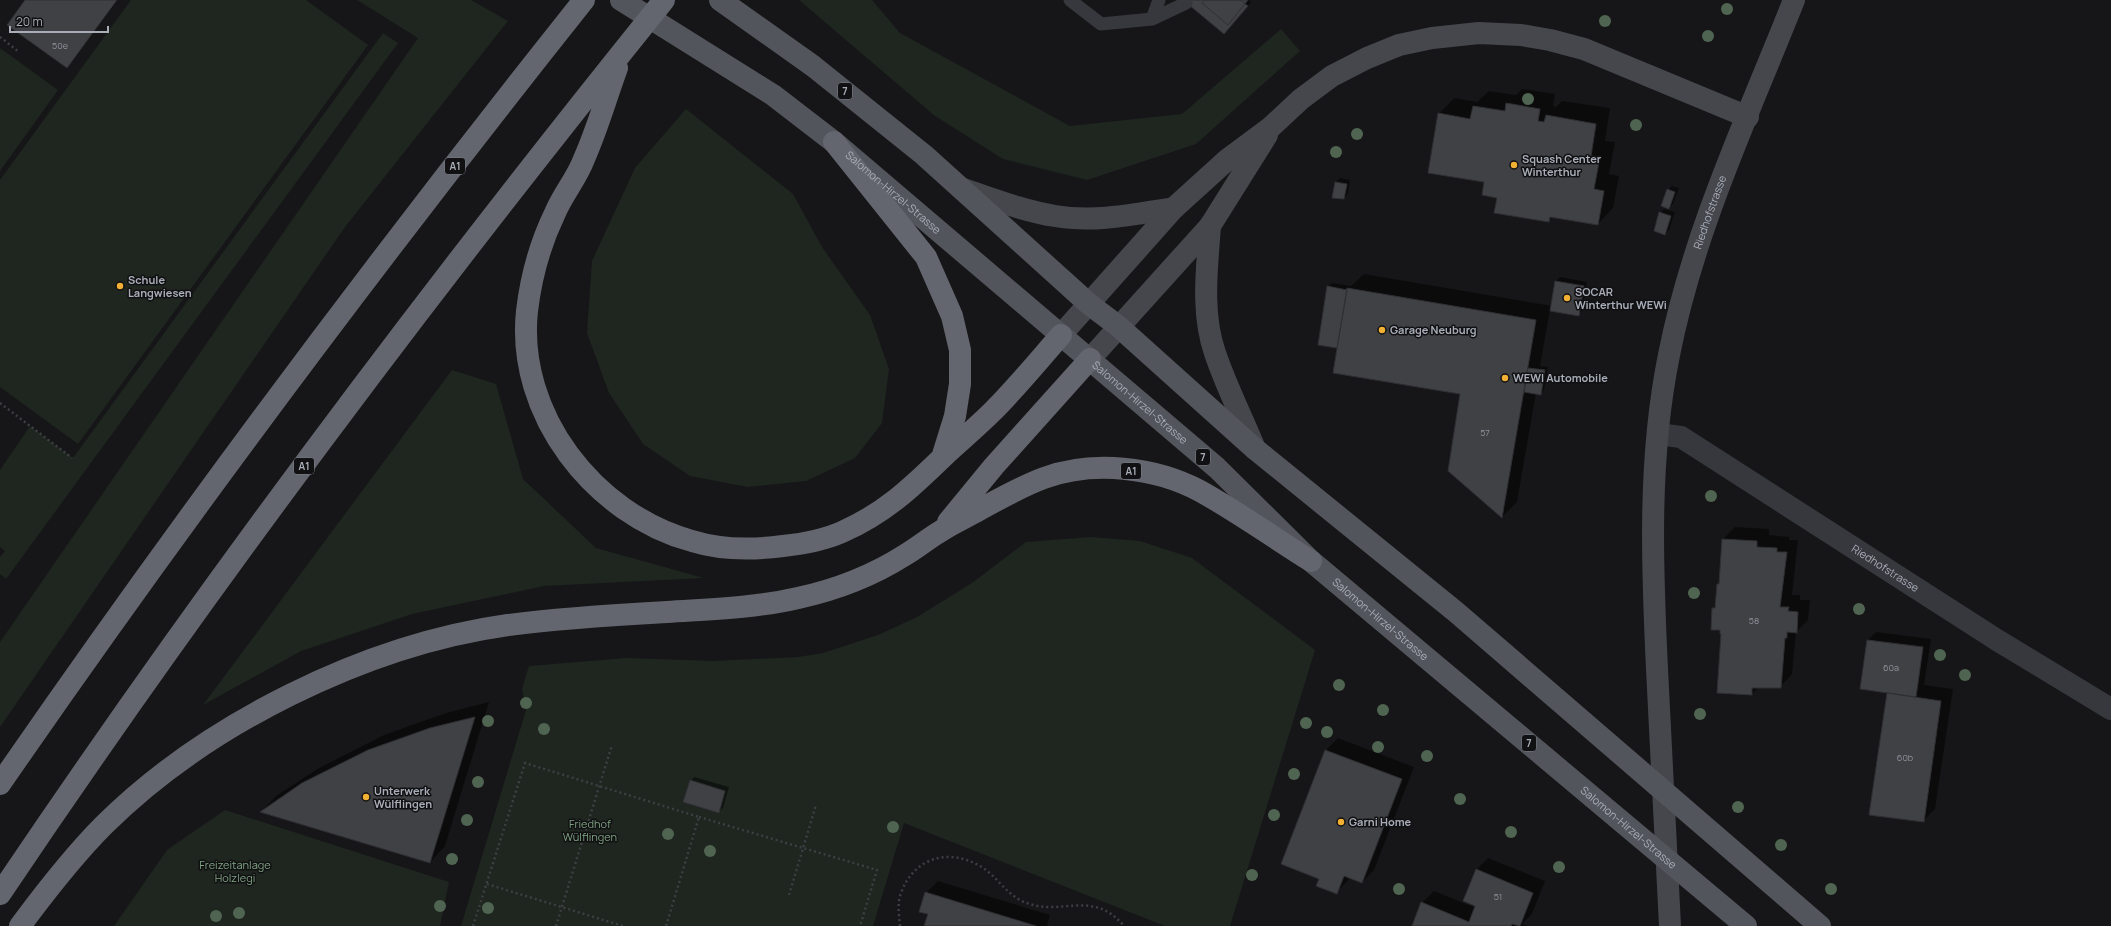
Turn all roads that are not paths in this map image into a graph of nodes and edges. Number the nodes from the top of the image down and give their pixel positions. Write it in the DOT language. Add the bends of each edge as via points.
graph roads {
  1 [pos="621,0"];
  2 [pos="664,0"];
  3 [pos="720,0"];
  4 [pos="1070,0"];
  5 [pos="1159,0"];
  6 [pos="1794,0"];
  7 [pos="1186,3"];
  8 [pos="577,8"];
  9 [pos="1152,19"];
  10 [pos="624,50"];
  11 [pos="1748,116"];
  12 [pos="1272,127"];
  13 [pos="834,142"];
  14 [pos="963,189"];
  15 [pos="1174,208"];
  16 [pos="1210,226"];
  17 [pos="1089,304"];
  18 [pos="1118,326"];
  19 [pos="1061,335"];
  20 [pos="1090,359"];
  21 [pos="1658,434"];
  22 [pos="1255,449"];
  23 [pos="942,458"];
  24 [pos="941,530"];
  25 [pos="1311,561"];
  26 [pos="2111,709"];
  27 [pos="0,784"];
  28 [pos="0,894"];
  29 [pos="20,926"];
  30 [pos="1670,926"];
  31 [pos="1746,926"];
  32 [pos="1820,926"];
  1 -- 13 [label="main road, Salomon-Hirzel-Strasse / 7" via="773,95"];
  2 -- 10 [label="highway, A1"];
  3 -- 14 [label="main road, 7" via="848,93"];
  4 -- 9 [label="lane" via="1101,24"];
  5 -- 9 [label="lane"];
  6 -- 11 [label="street, Riedhofstrasse"];
  7 -- 9 [label="lane"];
  8 -- 27 [label="highway, A1" via="344,309 122,611"];
  10 -- 23 [label="highway, A1" via="584,162 554,213 543,242 533,274 527,312 526,349 531,378 543,411 561,443 582,472 607,496 634,516 661,530 692,541 722,547 760,549 799,544 841,533 881,511 914,486"];
  10 -- 28 [label="highway, A1" via="422,309 279,499 131,705"];
  11 -- 12 [label="street" via="1584,48 1521,35 1478,33 1399,45 1366,58 1332,76 1301,99"];
  11 -- 21 [label="street, Riedhofstrasse" via="1704,227 1684,290 1669,356"];
  12 -- 15 [label="street" via="1228,160"];
  12 -- 16 [label="street"];
  13 -- 19 [label="main road, Salomon-Hirzel-Strasse / 7"];
  13 -- 23 [label="highway, A1" via="926,257 952,316 960,350 960,384 955,416"];
  14 -- 15 [label="street" via="1028,211 1056,217 1121,217"];
  14 -- 17 [label="main road, 7"];
  15 -- 17 [label="street"];
  16 -- 18 [label="street"];
  16 -- 22 [label="street" via="1206,274 1207,319 1214,352"];
  17 -- 18 [label="main road, 7"];
  17 -- 19 [label="street"];
  18 -- 20 [label="street"];
  18 -- 22 [label="main road, 7"];
  19 -- 20 [label="main road, Salomon-Hirzel-Strasse / 7"];
  19 -- 23 [label="highway, A1" via="994,410"];
  20 -- 24 [label="highway, A1" via="994,466"];
  20 -- 25 [label="main road, Salomon-Hirzel-Strasse / 7" via="1217,468"];
  21 -- 26 [label="street, Riedhofstrasse" via="1681,437 1997,640"];
  21 -- 30 [label="street, Riedhofstrasse" via="1653,504 1653,594"];
  22 -- 32 [label="main road, 7" via="1456,612"];
  24 -- 25 [label="highway, A1" via="1047,476 1111,469 1137,471 1170,479 1199,491"];
  24 -- 29 [label="highway, A1" via="906,555 874,572 818,594 788,601 731,608 578,617 504,626 439,640 374,659 308,686 244,719 199,747 133,798 75,856"];
  25 -- 31 [label="main road, Salomon-Hirzel-Strasse / 7"];
}
